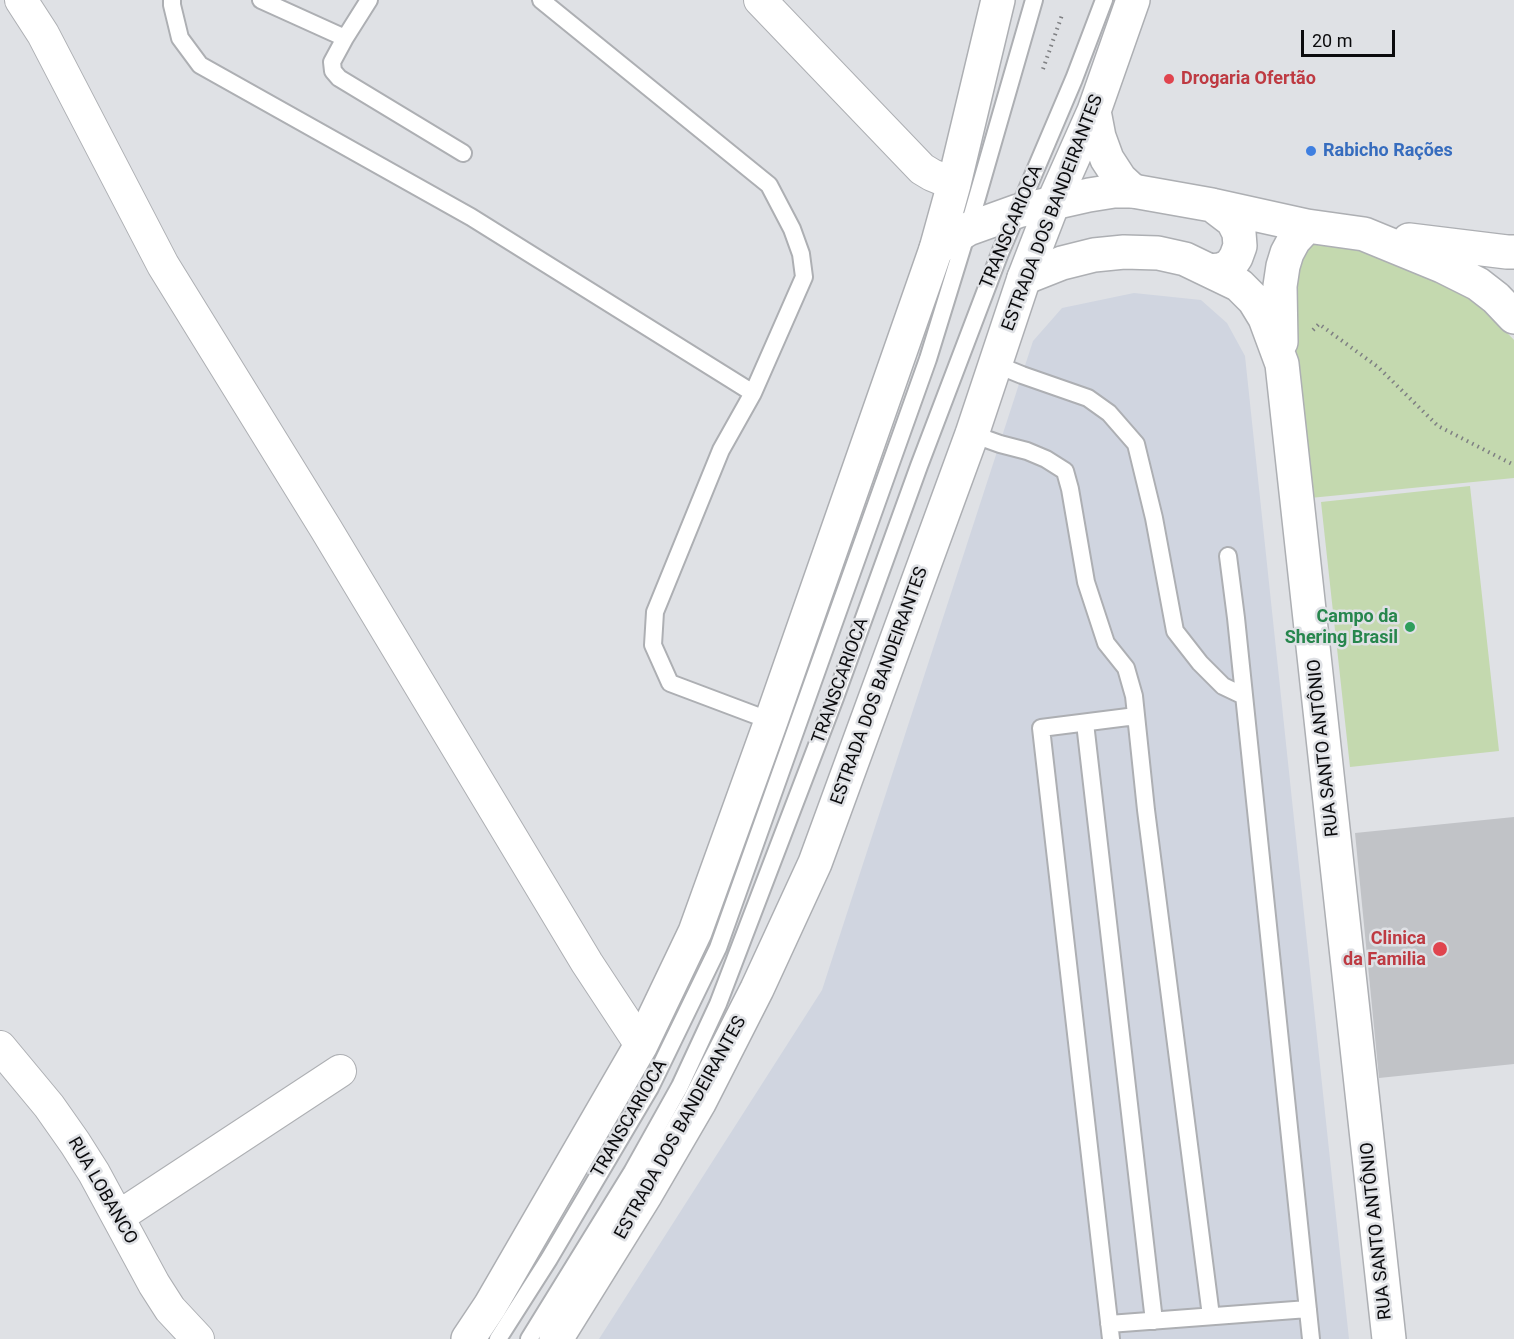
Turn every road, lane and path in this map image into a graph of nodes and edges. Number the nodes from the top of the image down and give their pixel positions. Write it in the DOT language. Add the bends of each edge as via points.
graph roads {
  1 [pos="21,0"];
  2 [pos="172,0"];
  3 [pos="261,0"];
  4 [pos="369,0"];
  5 [pos="542,0"];
  6 [pos="760,0"];
  7 [pos="998,0"];
  8 [pos="1034,0"];
  9 [pos="1104,0"];
  10 [pos="1133,0"];
  11 [pos="1062,15"];
  12 [pos="345,38"];
  13 [pos="1043,69"];
  14 [pos="1094,111"];
  15 [pos="463,153"];
  16 [pos="954,184"];
  17 [pos="1133,191"];
  18 [pos="1053,203"];
  19 [pos="1212,205"];
  20 [pos="1018,211"];
  21 [pos="1307,226"];
  22 [pos="968,229"];
  23 [pos="1364,234"];
  24 [pos="936,249"];
  25 [pos="1514,252"];
  26 [pos="1210,271"];
  27 [pos="1024,278"];
  28 [pos="1514,317"];
  29 [pos="995,364"];
  30 [pos="1282,364"];
  31 [pos="753,393"];
  32 [pos="972,434"];
  33 [pos="1514,465"];
  34 [pos="1228,556"];
  35 [pos="1244,696"];
  36 [pos="1136,716"];
  37 [pos="771,721"];
  38 [pos="1085,723"];
  39 [pos="640,1045"];
  40 [pos="0,1047"];
  41 [pos="340,1071"];
  42 [pos="118,1217"];
  43 [pos="1308,1309"];
  44 [pos="1211,1316"];
  45 [pos="1154,1321"];
  46 [pos="1110,1332"];
  47 [pos="198,1339"];
  48 [pos="468,1339"];
  49 [pos="498,1339"];
  50 [pos="529,1339"];
  51 [pos="556,1339"];
  52 [pos="1311,1339"];
  53 [pos="1389,1339"];
  1 -- 39 [label="street" via="43,34 163,265"];
  2 -- 31 [label="lane" via="180,38 200,65 471,217"];
  3 -- 12 [label="lane"];
  4 -- 12 [label="lane"];
  5 -- 31 [label="lane" via="769,185 795,237 804,277"];
  6 -- 16 [label="street" via="922,169"];
  7 -- 16 [label="main road"];
  8 -- 22 [label="lane, TRANSCARIOCA"];
  9 -- 20 [label="lane, TRANSCARIOCA"];
  10 -- 14 [label="main road, ESTRADA DOS BANDEIRANTES"];
  11 -- 13 [label="path"];
  12 -- 15 [label="lane" via="332,62 339,78"];
  14 -- 17 [label="main road" via="1107,159"];
  14 -- 18 [label="main road, ESTRADA DOS BANDEIRANTES"];
  16 -- 24 [label="main road"];
  17 -- 18 [label="main road"];
  17 -- 19 [label="main road"];
  18 -- 20 [label="main road"];
  18 -- 27 [label="main road, ESTRADA DOS BANDEIRANTES"];
  19 -- 21 [label="main road"];
  19 -- 26 [label="main road" via="1233,221 1240,246 1230,266"];
  20 -- 22 [label="main road"];
  20 -- 50 [label="lane, TRANSCARIOCA" via="718,1004 680,1086 632,1172"];
  21 -- 23 [label="main road"];
  21 -- 30 [label="main road" via="1287,253 1280,286"];
  22 -- 24 [label="main road"];
  22 -- 49 [label="lane, TRANSCARIOCA" via="928,359 718,948 650,1088"];
  23 -- 25 [label="main road"];
  23 -- 28 [label="main road" via="1478,284"];
  24 -- 37 [label="main road"];
  26 -- 27 [label="main road, RUA SANTO ANTÔNIO" via="1185,259 1158,253 1124,252 1062,263"];
  26 -- 30 [label="main road, RUA SANTO ANTÔNIO" via="1239,285 1254,300"];
  27 -- 29 [label="main road, ESTRADA DOS BANDEIRANTES"];
  29 -- 32 [label="main road, ESTRADA DOS BANDEIRANTES"];
  29 -- 35 [label="lane" via="1088,398 1109,413 1136,444 1175,631 1223,686"];
  30 -- 33 [label="path" via="1319,324 1378,367 1438,426"];
  30 -- 53 [label="main road, RUA SANTO ANTÔNIO"];
  31 -- 37 [label="lane" via="721,450 655,612 653,645 670,683"];
  32 -- 36 [label="lane" via="1046,459 1065,471 1086,582 1106,643 1126,668"];
  32 -- 51 [label="main road, ESTRADA DOS BANDEIRANTES" via="806,884 699,1103"];
  34 -- 35 [label="lane"];
  35 -- 43 [label="lane"];
  36 -- 38 [label="lane"];
  36 -- 44 [label="lane"];
  37 -- 39 [label="main road" via="695,932"];
  38 -- 45 [label="lane"];
  38 -- 46 [label="lane" via="1041,729"];
  39 -- 48 [label="main road"];
  40 -- 42 [label="street, RUA LOBANCO" via="49,1106"];
  41 -- 42 [label="street"];
  42 -- 47 [label="street, RUA LOBANCO" via="170,1309"];
  43 -- 44 [label="lane"];
  43 -- 52 [label="lane"];
  44 -- 45 [label="lane"];
  45 -- 46 [label="lane"];
}
